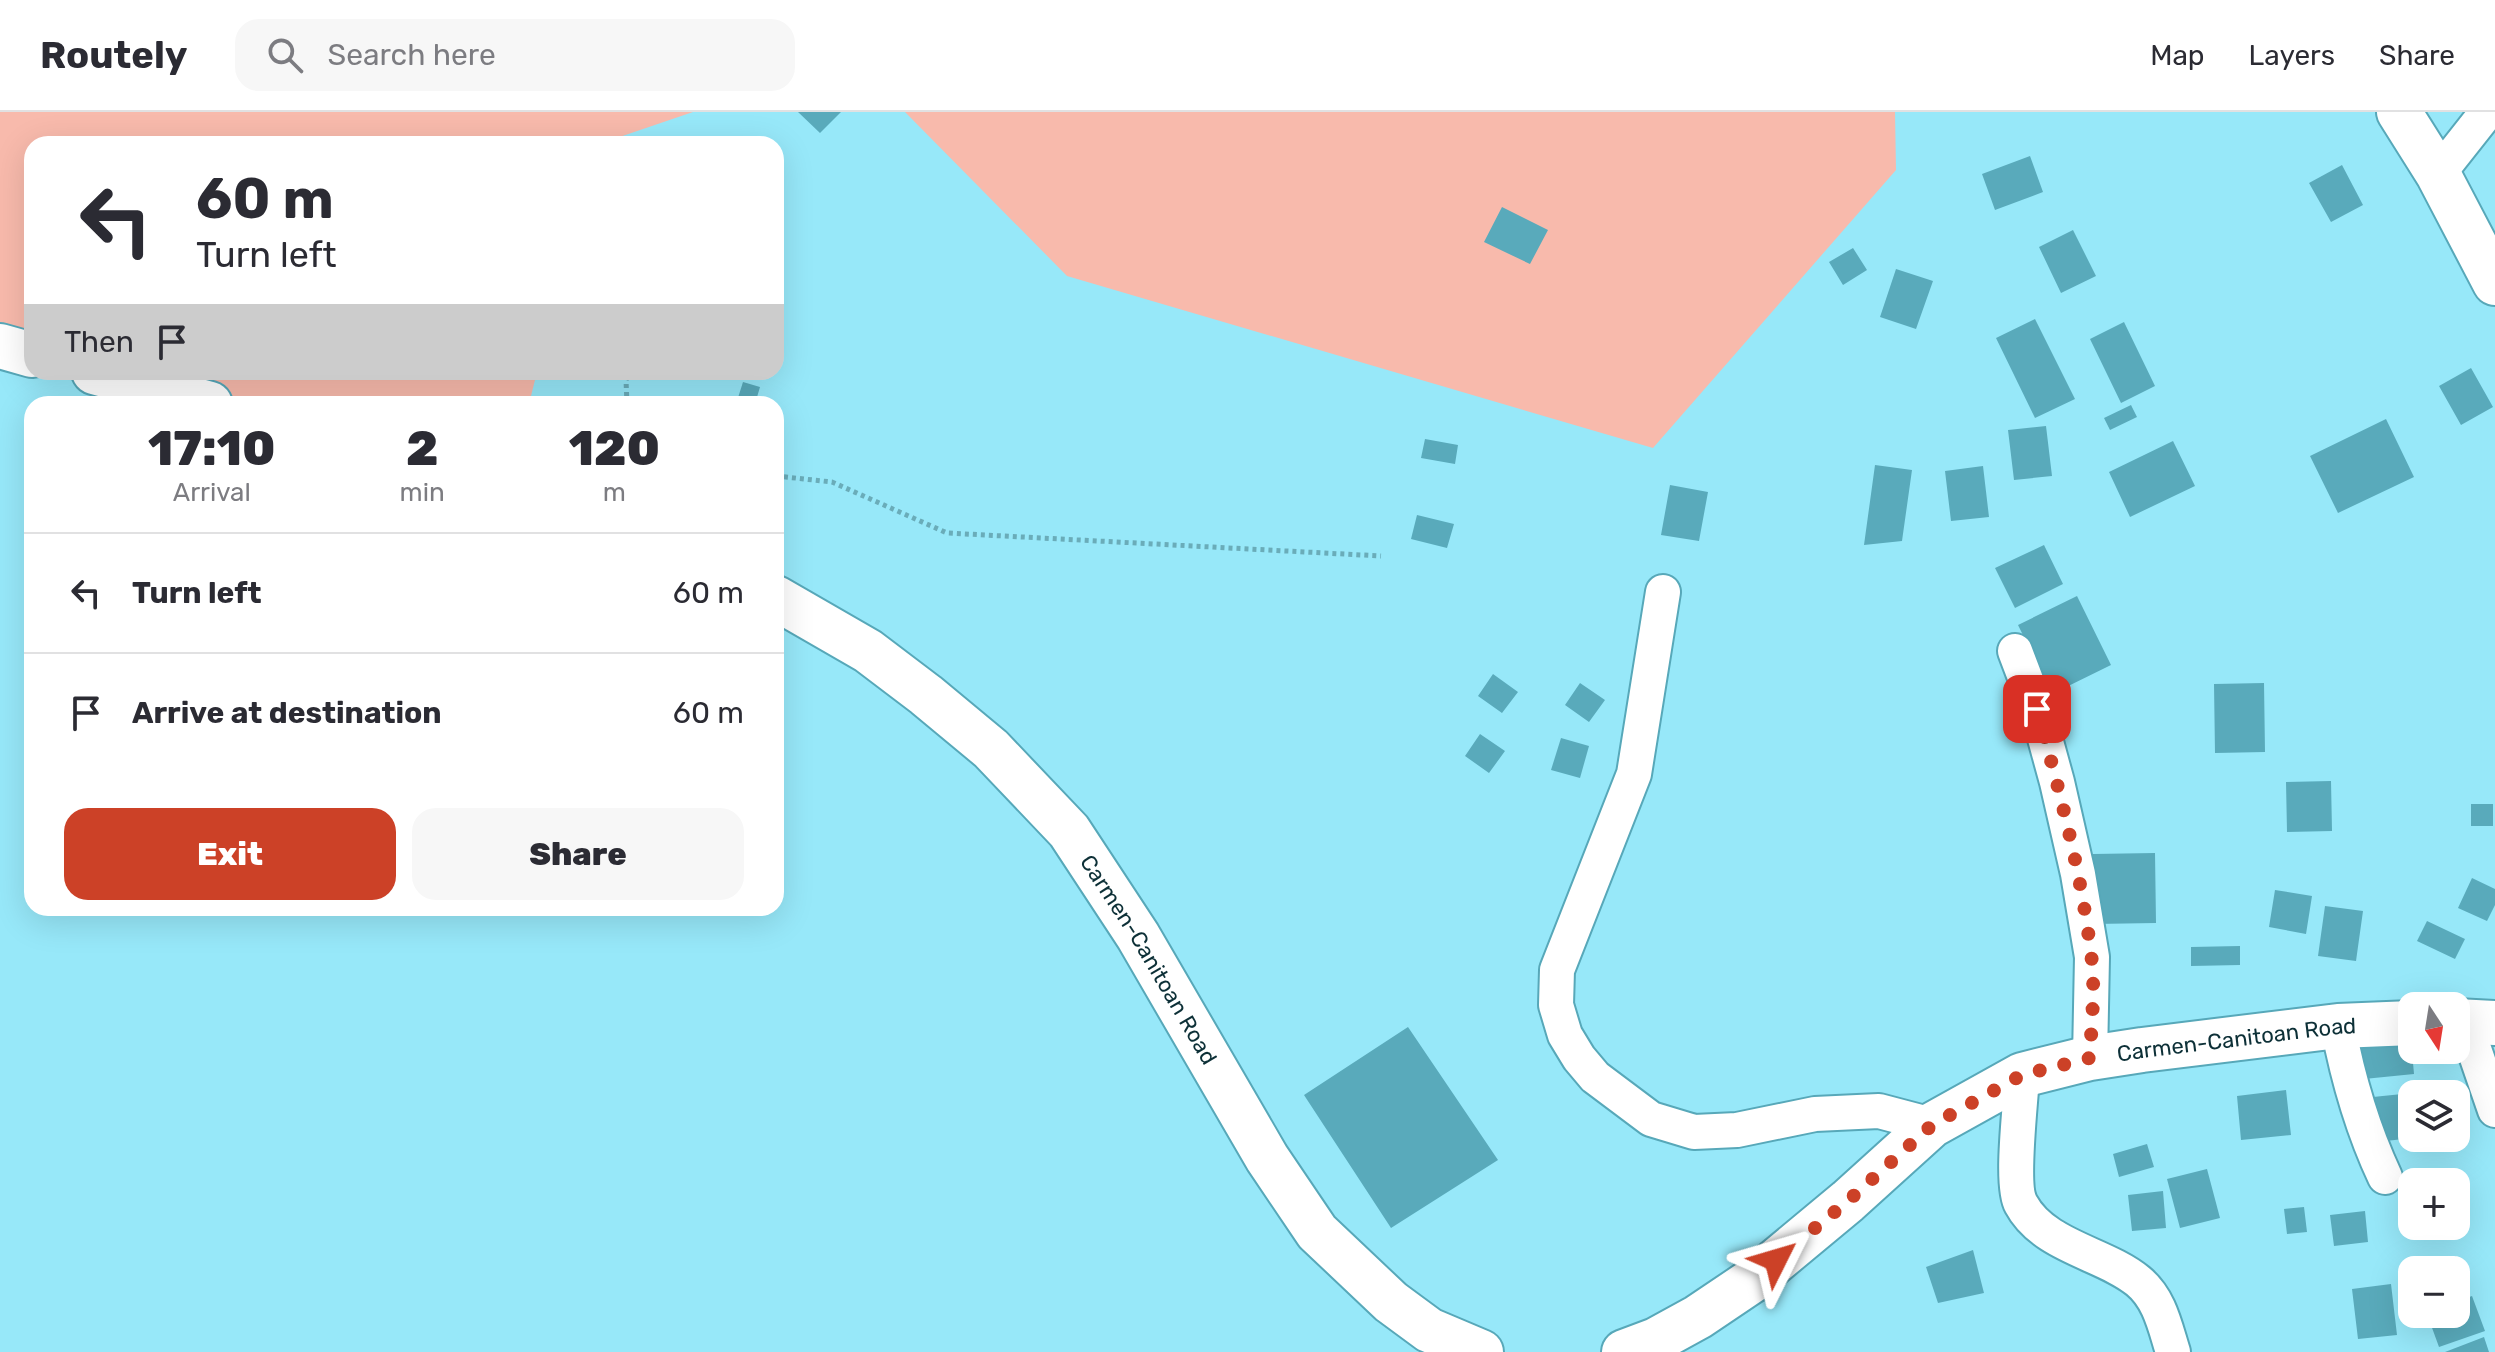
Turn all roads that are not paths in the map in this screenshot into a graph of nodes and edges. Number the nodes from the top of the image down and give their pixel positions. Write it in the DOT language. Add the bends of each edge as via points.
graph roads {
  1 [pos="2399,112"];
  2 [pos="2487,112"];
  3 [pos="2438,174"];
  4 [pos="2495,283"];
  5 [pos="0,346"];
  6 [pos="24,353"];
  7 [pos="123,380"];
  8 [pos="181,396"];
  9 [pos="1663,592"];
  10 [pos="784,603"];
  11 [pos="2015,651"];
  12 [pos="2472,1021"];
  13 [pos="2398,1024"];
  14 [pos="2338,1026"];
  15 [pos="2090,1058"];
  16 [pos="2022,1075"];
  17 [pos="2495,1110"];
  18 [pos="1932,1125"];
  19 [pos="2385,1177"];
  20 [pos="1481,1352"];
  21 [pos="1624,1352"];
  22 [pos="2173,1352"];
  1 -- 3 [label="main road"];
  2 -- 3 [label="street"];
  3 -- 4 [label="main road"];
  5 -- 6 [label="main road"];
  7 -- 8 [label="main road"];
  9 -- 18 [label="street" via="1634,774 1557,970 1556,1005 1565,1035 1595,1077 1651,1119 1694,1132 1737,1130 1815,1114 1879,1111"];
  10 -- 20 [label="main road, Carmen-Canitoan Road" via="868,651 926,695 991,749 1069,831 1317,1232 1429,1330"];
  11 -- 15 [label="street" via="2037,709 2078,874 2092,957"];
  12 -- 17 [label="street"];
  13 -- 14 [label="main road, Carmen-Canitoan Road"];
  14 -- 15 [label="main road, Carmen-Canitoan Road"];
  14 -- 19 [label="street" via="2349,1084"];
  15 -- 16 [label="main road, Carmen-Canitoan Road"];
  16 -- 18 [label="main road, Carmen-Canitoan Road"];
  16 -- 22 [label="street" via="2019,1203 2042,1231 2139,1281 2159,1307"];
  18 -- 21 [label="main road, Carmen-Canitoan Road" via="1753,1280 1698,1317"];
}
